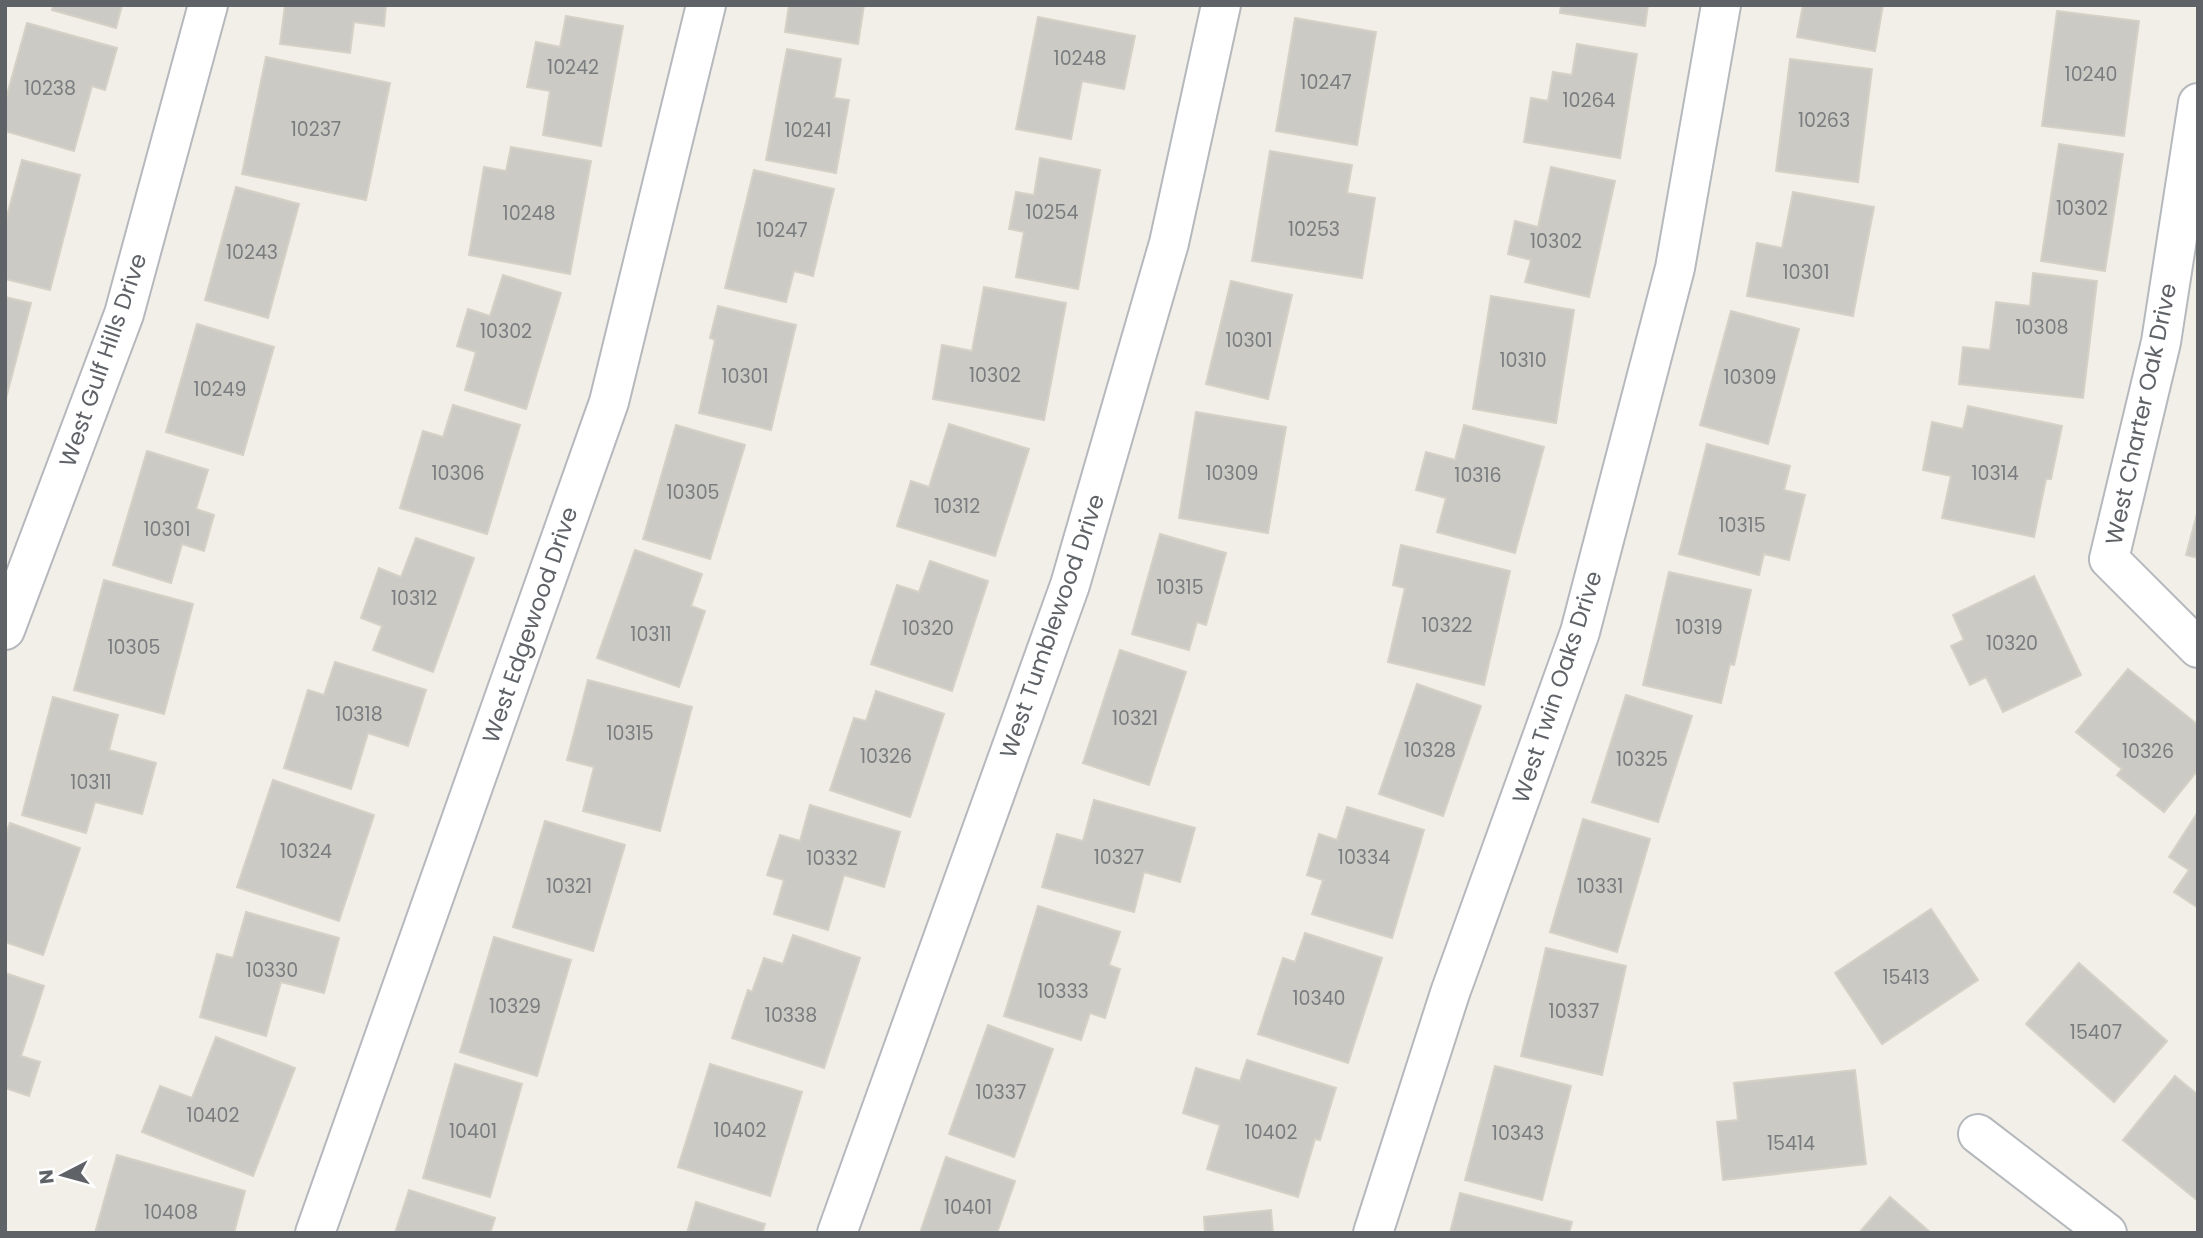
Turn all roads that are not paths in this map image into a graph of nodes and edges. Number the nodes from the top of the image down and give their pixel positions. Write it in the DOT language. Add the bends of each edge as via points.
graph roads {
  1 [pos="208,5"];
  2 [pos="706,5"];
  3 [pos="1221,5"];
  4 [pos="1721,5"];
  5 [pos="2198,103"];
  6 [pos="5,630"];
  7 [pos="2198,648"];
  8 [pos="1978,1134"];
  9 [pos="315,1233"];
  10 [pos="837,1233"];
  11 [pos="1373,1233"];
  12 [pos="2107,1233"];
  1 -- 6 [label="street, West Gulf Hills Drive" via="124,314"];
  2 -- 9 [label="street, West Edgewood Drive" via="609,402"];
  3 -- 10 [label="street, West Tumblewood Drive" via="1169,243 1070,584"];
  4 -- 11 [label="street, West Twin Oaks Drive" via="1675,268 1580,632 1450,993"];
  5 -- 7 [label="street, West Charter Oak Drive" via="2161,342 2109,559"];
  8 -- 12 [label="street"];
}
